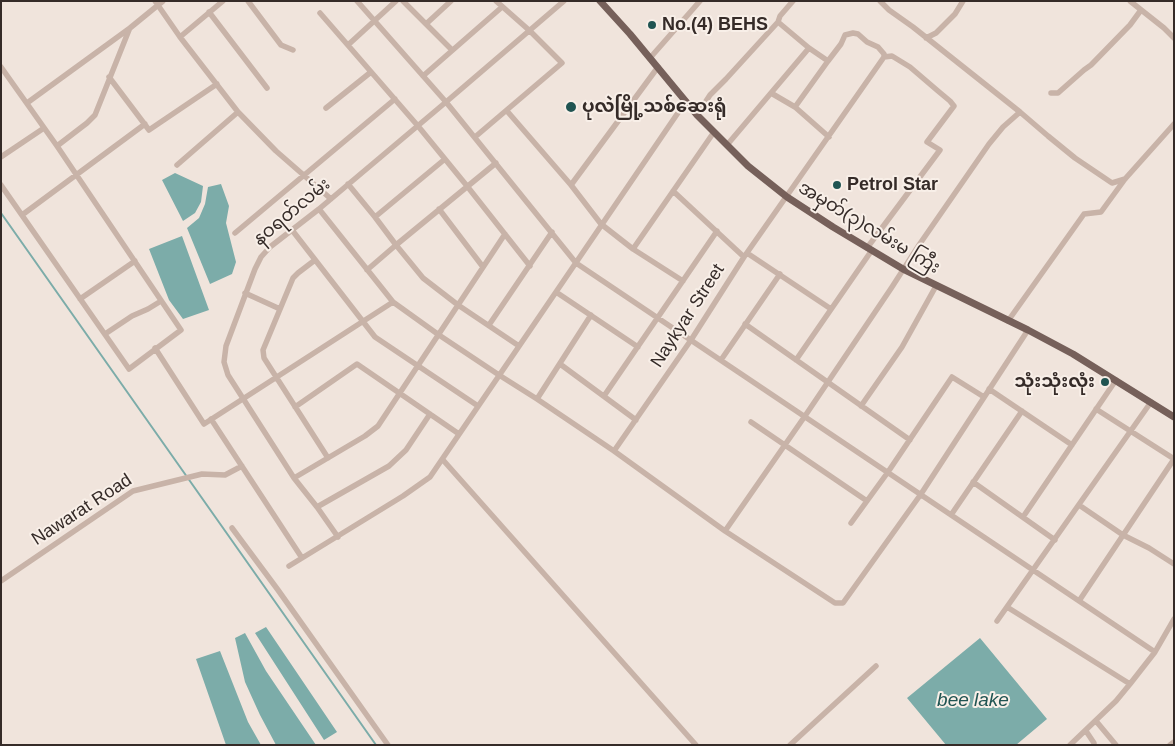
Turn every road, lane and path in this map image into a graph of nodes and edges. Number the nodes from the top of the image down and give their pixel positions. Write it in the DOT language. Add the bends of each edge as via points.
graph roads {
  1 [pos="223,1"];
  2 [pos="248,1"];
  3 [pos="358,1"];
  4 [pos="396,1"];
  5 [pos="403,1"];
  6 [pos="451,1"];
  7 [pos="496,1"];
  8 [pos="600,1"];
  9 [pos="700,1"];
  10 [pos="793,1"];
  11 [pos="880,1"];
  12 [pos="963,1"];
  13 [pos="1130,1"];
  14 [pos="159,3"];
  15 [pos="559,3"];
  16 [pos="502,7"];
  17 [pos="1141,10"];
  18 [pos="209,12"];
  19 [pos="320,13"];
  20 [pos="374,21"];
  21 [pos="778,22"];
  22 [pos="426,24"];
  23 [pos="130,28"];
  24 [pos="530,31"];
  25 [pos="180,37"];
  26 [pos="926,38"];
  27 [pos="1174,38"];
  28 [pos="348,45"];
  29 [pos="809,48"];
  30 [pos="293,50"];
  31 [pos="452,50"];
  32 [pos="884,57"];
  33 [pos="650,58"];
  34 [pos="828,61"];
  35 [pos="1,66"];
  36 [pos="658,67"];
  37 [pos="371,72"];
  38 [pos="423,76"];
  39 [pos="109,77"];
  40 [pos="216,84"];
  41 [pos="267,88"];
  42 [pos="771,93"];
  43 [pos="1051,94"];
  44 [pos="395,99"];
  45 [pos="686,101"];
  46 [pos="446,102"];
  47 [pos="27,103"];
  48 [pos="795,107"];
  49 [pos="326,108"];
  50 [pos="507,111"];
  51 [pos="238,112"];
  52 [pos="1020,112"];
  53 [pos="697,115"];
  54 [pos="145,124"];
  55 [pos="1174,124"];
  56 [pos="418,126"];
  57 [pos="44,128"];
  58 [pos="714,132"];
  59 [pos="475,137"];
  60 [pos="829,137"];
  61 [pos="726,145"];
  62 [pos="57,146"];
  63 [pos="1,157"];
  64 [pos="445,159"];
  65 [pos="496,163"];
  66 [pos="177,165"];
  67 [pos="76,174"];
  68 [pos="304,175"];
  69 [pos="1125,179"];
  70 [pos="348,184"];
  71 [pos="1,185"];
  72 [pos="571,185"];
  73 [pos="467,186"];
  74 [pos="673,191"];
  75 [pos="787,197"];
  76 [pos="331,199"];
  77 [pos="320,209"];
  78 [pos="439,209"];
  79 [pos="22,215"];
  80 [pos="375,217"];
  81 [pos="601,224"];
  82 [pos="292,230"];
  83 [pos="717,231"];
  84 [pos="552,232"];
  85 [pos="234,233"];
  86 [pos="505,234"];
  87 [pos="396,245"];
  88 [pos="633,249"];
  89 [pos="870,249"];
  90 [pos="746,255"];
  91 [pos="315,260"];
  92 [pos="135,261"];
  93 [pos="576,262"];
  94 [pos="530,266"];
  95 [pos="483,267"];
  96 [pos="904,269"];
  97 [pos="367,270"];
  98 [pos="780,274"];
  99 [pos="683,281"];
  100 [pos="936,286"];
  101 [pos="556,292"];
  102 [pos="245,293"];
  103 [pos="80,300"];
  104 [pos="161,301"];
  105 [pos="393,302"];
  106 [pos="458,305"];
  107 [pos="280,309"];
  108 [pos="831,309"];
  109 [pos="591,315"];
  110 [pos="658,317"];
  111 [pos="1008,321"];
  112 [pos="364,322"];
  113 [pos="745,324"];
  114 [pos="489,325"];
  115 [pos="1028,330"];
  116 [pos="104,334"];
  117 [pos="439,335"];
  118 [pos="691,340"];
  119 [pos="519,346"];
  120 [pos="638,347"];
  121 [pos="156,348"];
  122 [pos="721,360"];
  123 [pos="796,360"];
  124 [pos="560,364"];
  125 [pos="418,365"];
  126 [pos="499,375"];
  127 [pos="276,378"];
  128 [pos="1116,380"];
  129 [pos="828,382"];
  130 [pos="989,389"];
  131 [pos="400,394"];
  132 [pos="604,396"];
  133 [pos="984,398"];
  134 [pos="243,399"];
  135 [pos="538,399"];
  136 [pos="1151,402"];
  137 [pos="478,406"];
  138 [pos="861,406"];
  139 [pos="295,407"];
  140 [pos="1096,409"];
  141 [pos="1022,411"];
  142 [pos="430,414"];
  143 [pos="805,416"];
  144 [pos="1174,417"];
  145 [pos="211,419"];
  146 [pos="636,420"];
  147 [pos="751,422"];
  148 [pos="1130,432"];
  149 [pos="459,434"];
  150 [pos="910,440"];
  151 [pos="1072,445"];
  152 [pos="784,446"];
  153 [pos="614,451"];
  154 [pos="328,458"];
  155 [pos="443,460"];
  156 [pos="242,466"];
  157 [pos="888,472"];
  158 [pos="294,478"];
  159 [pos="973,482"];
  160 [pos="921,494"];
  161 [pos="867,500"];
  162 [pos="1079,505"];
  163 [pos="317,507"];
  164 [pos="951,515"];
  165 [pos="1023,517"];
  166 [pos="851,524"];
  167 [pos="232,528"];
  168 [pos="726,531"];
  169 [pos="1123,535"];
  170 [pos="338,537"];
  171 [pos="1055,540"];
  172 [pos="302,558"];
  173 [pos="1174,564"];
  174 [pos="289,566"];
  175 [pos="1034,570"];
  176 [pos="1,581"];
  177 [pos="1079,601"];
  178 [pos="1007,607"];
  179 [pos="1174,619"];
  180 [pos="997,621"];
  181 [pos="1155,652"];
  182 [pos="876,666"];
  183 [pos="1130,684"];
  184 [pos="1096,721"];
  185 [pos="1086,730"];
  186 [pos="1174,742"];
  187 [pos="388,745"];
  188 [pos="696,745"];
  189 [pos="790,745"];
  190 [pos="1070,745"];
  191 [pos="1094,745"];
  192 [pos="1116,745"];
  193 [pos="1170,745"];
  1 -- 18 [label="street"];
  2 -- 30 [label="street" via="282,45"];
  3 -- 20 [label="street"];
  4 -- 20 [label="street"];
  5 -- 22 [label="street"];
  6 -- 22 [label="street"];
  7 -- 16 [label="street"];
  8 -- 33 [label="main road, အမှတ်(၃)လမ်းမ ကြီး"];
  9 -- 33 [label="street"];
  10 -- 21 [label="street"];
  11 -- 26 [label="street"];
  12 -- 26 [label="street" via="936,33"];
  13 -- 17 [label="street"];
  14 -- 23 [label="street"];
  14 -- 25 [label="street"];
  15 -- 24 [label="street, နဝရတ်လမ်း"];
  16 -- 24 [label="street"];
  16 -- 31 [label="street"];
  17 -- 27 [label="street"];
  17 -- 43 [label="street" via="1091,65 1058,93"];
  18 -- 25 [label="street"];
  18 -- 41 [label="street"];
  19 -- 28 [label="street"];
  20 -- 28 [label="street"];
  20 -- 38 [label="street"];
  21 -- 29 [label="street"];
  21 -- 53 [label="street" via="710,96"];
  22 -- 31 [label="street"];
  23 -- 39 [label="street"];
  23 -- 47 [label="street"];
  24 -- 46 [label="street, နဝရတ်လမ်း"];
  24 -- 50 [label="street" via="562,63"];
  25 -- 40 [label="street"];
  26 -- 52 [label="street"];
  28 -- 37 [label="street"];
  29 -- 34 [label="street"];
  29 -- 42 [label="street"];
  31 -- 38 [label="street"];
  32 -- 34 [label="street" via="878,47 853,33 845,35"];
  32 -- 60 [label="street, Naykyar Street"];
  32 -- 89 [label="street" via="892,56 910,67 954,106 927,142 940,150"];
  33 -- 36 [label="main road, အမှတ်(၃)လမ်းမ ကြီး"];
  34 -- 48 [label="street"];
  35 -- 47 [label="street"];
  36 -- 45 [label="main road, အမှတ်(၃)လမ်းမ ကြီး"];
  36 -- 72 [label="street"];
  37 -- 44 [label="street"];
  37 -- 49 [label="street"];
  38 -- 46 [label="street"];
  39 -- 54 [label="street"];
  39 -- 62 [label="street" via="95,114"];
  40 -- 51 [label="street"];
  40 -- 54 [label="street" via="150,130"];
  42 -- 48 [label="street"];
  42 -- 61 [label="street"];
  44 -- 56 [label="street"];
  44 -- 68 [label="street"];
  45 -- 53 [label="main road, အမှတ်(၃)လမ်းမ ကြီး"];
  45 -- 81 [label="street"];
  46 -- 56 [label="street, နဝရတ်လမ်း"];
  46 -- 59 [label="street"];
  47 -- 57 [label="street"];
  48 -- 60 [label="street"];
  50 -- 59 [label="street"];
  50 -- 72 [label="street"];
  51 -- 66 [label="street"];
  51 -- 68 [label="street"];
  52 -- 69 [label="street" via="1112,183"];
  52 -- 96 [label="street" via="989,144"];
  53 -- 58 [label="main road, အမှတ်(၃)လမ်းမ ကြီး"];
  54 -- 67 [label="street"];
  55 -- 69 [label="street"];
  56 -- 64 [label="street"];
  56 -- 70 [label="street, နဝရတ်လမ်း"];
  57 -- 62 [label="street"];
  57 -- 63 [label="street"];
  58 -- 61 [label="main road, အမှတ်(၃)လမ်းမ ကြီး"];
  58 -- 74 [label="street"];
  59 -- 65 [label="street"];
  60 -- 75 [label="street, Naykyar Street"];
  61 -- 75 [label="main road, အမှတ်(၃)လမ်းမ ကြီး"];
  62 -- 67 [label="street"];
  64 -- 73 [label="street"];
  64 -- 80 [label="street"];
  65 -- 73 [label="street"];
  65 -- 84 [label="street"];
  67 -- 79 [label="street"];
  67 -- 92 [label="street"];
  68 -- 76 [label="street"];
  68 -- 85 [label="street"];
  69 -- 111 [label="street" via="1101,212 1084,214"];
  70 -- 76 [label="street, နဝရတ်လမ်း"];
  70 -- 80 [label="street"];
  71 -- 79 [label="street"];
  72 -- 81 [label="street"];
  73 -- 78 [label="street"];
  73 -- 86 [label="street"];
  74 -- 83 [label="street"];
  74 -- 88 [label="street"];
  75 -- 89 [label="main road, အမှတ်(၃)လမ်းမ ကြီး"];
  75 -- 90 [label="street, Naykyar Street"];
  76 -- 77 [label="street, နဝရတ်လမ်း"];
  77 -- 82 [label="street, နဝရတ်လမ်း"];
  77 -- 97 [label="street"];
  78 -- 87 [label="street"];
  78 -- 95 [label="street"];
  79 -- 103 [label="street"];
  80 -- 87 [label="street"];
  81 -- 88 [label="street"];
  81 -- 93 [label="street"];
  82 -- 91 [label="street"];
  82 -- 102 [label="street, နဝရတ်လမ်း" via="261,257"];
  83 -- 90 [label="street"];
  83 -- 99 [label="street"];
  84 -- 93 [label="street"];
  84 -- 94 [label="street"];
  86 -- 94 [label="street"];
  86 -- 95 [label="street"];
  87 -- 97 [label="street"];
  87 -- 106 [label="street" via="423,278"];
  88 -- 99 [label="street"];
  89 -- 96 [label="main road, အမှတ်(၃)လမ်းမ ကြီး"];
  89 -- 108 [label="street"];
  90 -- 98 [label="street"];
  90 -- 118 [label="street, Naykyar Street"];
  91 -- 107 [label="street" via="293,278"];
  91 -- 112 [label="street"];
  92 -- 103 [label="street"];
  92 -- 104 [label="street"];
  93 -- 101 [label="street"];
  93 -- 110 [label="street"];
  94 -- 114 [label="street"];
  95 -- 106 [label="street"];
  96 -- 100 [label="main road, အမှတ်(၃)လမ်းမ ကြီး"];
  96 -- 129 [label="street"];
  97 -- 105 [label="street"];
  98 -- 108 [label="street"];
  98 -- 113 [label="street"];
  99 -- 110 [label="street"];
  100 -- 111 [label="main road, အမှတ်(၃)လမ်းမ ကြီး"];
  100 -- 138 [label="street" via="902,347"];
  101 -- 109 [label="street"];
  101 -- 119 [label="street"];
  102 -- 107 [label="street"];
  102 -- 134 [label="street, နဝရတ်လမ်း" via="226,346 224,362"];
  103 -- 116 [label="street"];
  104 -- 116 [label="street"];
  104 -- 121 [label="street" via="181,330"];
  105 -- 112 [label="street"];
  105 -- 117 [label="street"];
  106 -- 114 [label="street"];
  106 -- 117 [label="street"];
  107 -- 127 [label="street" via="263,350"];
  108 -- 123 [label="street"];
  109 -- 120 [label="street"];
  109 -- 124 [label="street"];
  110 -- 118 [label="street"];
  110 -- 120 [label="street"];
  111 -- 115 [label="main road, အမှတ်(၃)လမ်းမ ကြီး"];
  112 -- 125 [label="street" via="375,337"];
  112 -- 127 [label="street"];
  113 -- 122 [label="street"];
  113 -- 123 [label="street"];
  114 -- 119 [label="street"];
  115 -- 128 [label="main road, အမှတ်(၃)လမ်းမ ကြီး"];
  115 -- 130 [label="street"];
  116 -- 121 [label="street" via="128,369"];
  117 -- 125 [label="street"];
  117 -- 126 [label="street"];
  118 -- 122 [label="street"];
  118 -- 146 [label="street, Naykyar Street"];
  119 -- 126 [label="street"];
  120 -- 132 [label="street"];
  121 -- 145 [label="street" via="204,424"];
  122 -- 143 [label="street"];
  123 -- 129 [label="street"];
  124 -- 132 [label="street"];
  124 -- 135 [label="street"];
  125 -- 131 [label="street"];
  125 -- 137 [label="street"];
  126 -- 135 [label="street"];
  126 -- 137 [label="street"];
  127 -- 134 [label="street"];
  127 -- 139 [label="street"];
  128 -- 136 [label="main road, အမှတ်(၃)လမ်းမ ကြီး"];
  128 -- 140 [label="street"];
  129 -- 138 [label="street"];
  129 -- 143 [label="street"];
  130 -- 133 [label="street"];
  130 -- 141 [label="street"];
  131 -- 139 [label="street" via="357,364"];
  131 -- 142 [label="street"];
  131 -- 154 [label="street" via="378,426"];
  132 -- 146 [label="street"];
  133 -- 150 [label="street" via="952,378"];
  133 -- 160 [label="street"];
  134 -- 145 [label="street"];
  134 -- 158 [label="street, နဝရတ်လမ်း"];
  135 -- 153 [label="street"];
  136 -- 144 [label="main road, အမှတ်(၃)လမ်းမ ကြီး"];
  136 -- 148 [label="street"];
  137 -- 149 [label="street"];
  138 -- 150 [label="street"];
  139 -- 154 [label="street"];
  140 -- 148 [label="street"];
  140 -- 151 [label="street"];
  141 -- 151 [label="street"];
  141 -- 159 [label="street"];
  142 -- 149 [label="street"];
  142 -- 163 [label="street" via="406,450 390,466"];
  143 -- 152 [label="street"];
  143 -- 157 [label="street"];
  145 -- 156 [label="street"];
  146 -- 153 [label="street, Naykyar Street"];
  147 -- 152 [label="street"];
  148 -- 162 [label="street"];
  148 -- 169 [label="street" via="1174,460"];
  149 -- 155 [label="street"];
  150 -- 157 [label="street"];
  151 -- 165 [label="street"];
  152 -- 161 [label="street"];
  152 -- 168 [label="street"];
  153 -- 168 [label="street"];
  154 -- 158 [label="street"];
  155 -- 170 [label="street" via="419,486"];
  155 -- 188 [label="street"];
  156 -- 172 [label="street"];
  156 -- 176 [label="street, Nawarat Road" via="225,475 202,474 132,491"];
  157 -- 160 [label="street"];
  157 -- 161 [label="street"];
  158 -- 163 [label="street, နဝရတ်လမ်း"];
  159 -- 164 [label="street"];
  159 -- 165 [label="street"];
  160 -- 164 [label="street"];
  160 -- 168 [label="street" via="843,603 835,603"];
  161 -- 166 [label="street"];
  162 -- 169 [label="street"];
  162 -- 171 [label="street"];
  163 -- 170 [label="street, နဝရတ်လမ်း"];
  164 -- 175 [label="street"];
  165 -- 171 [label="street"];
  167 -- 187 [label="street"];
  169 -- 173 [label="street"];
  169 -- 177 [label="street"];
  170 -- 172 [label="street"];
  171 -- 175 [label="street"];
  172 -- 174 [label="street"];
  175 -- 177 [label="street"];
  175 -- 178 [label="street"];
  177 -- 181 [label="street"];
  178 -- 180 [label="street"];
  178 -- 183 [label="street"];
  179 -- 181 [label="street"];
  181 -- 183 [label="street"];
  182 -- 189 [label="street"];
  183 -- 184 [label="street"];
  184 -- 185 [label="street"];
  184 -- 192 [label="street"];
  185 -- 190 [label="street"];
  185 -- 191 [label="street"];
  186 -- 193 [label="street"];
}
